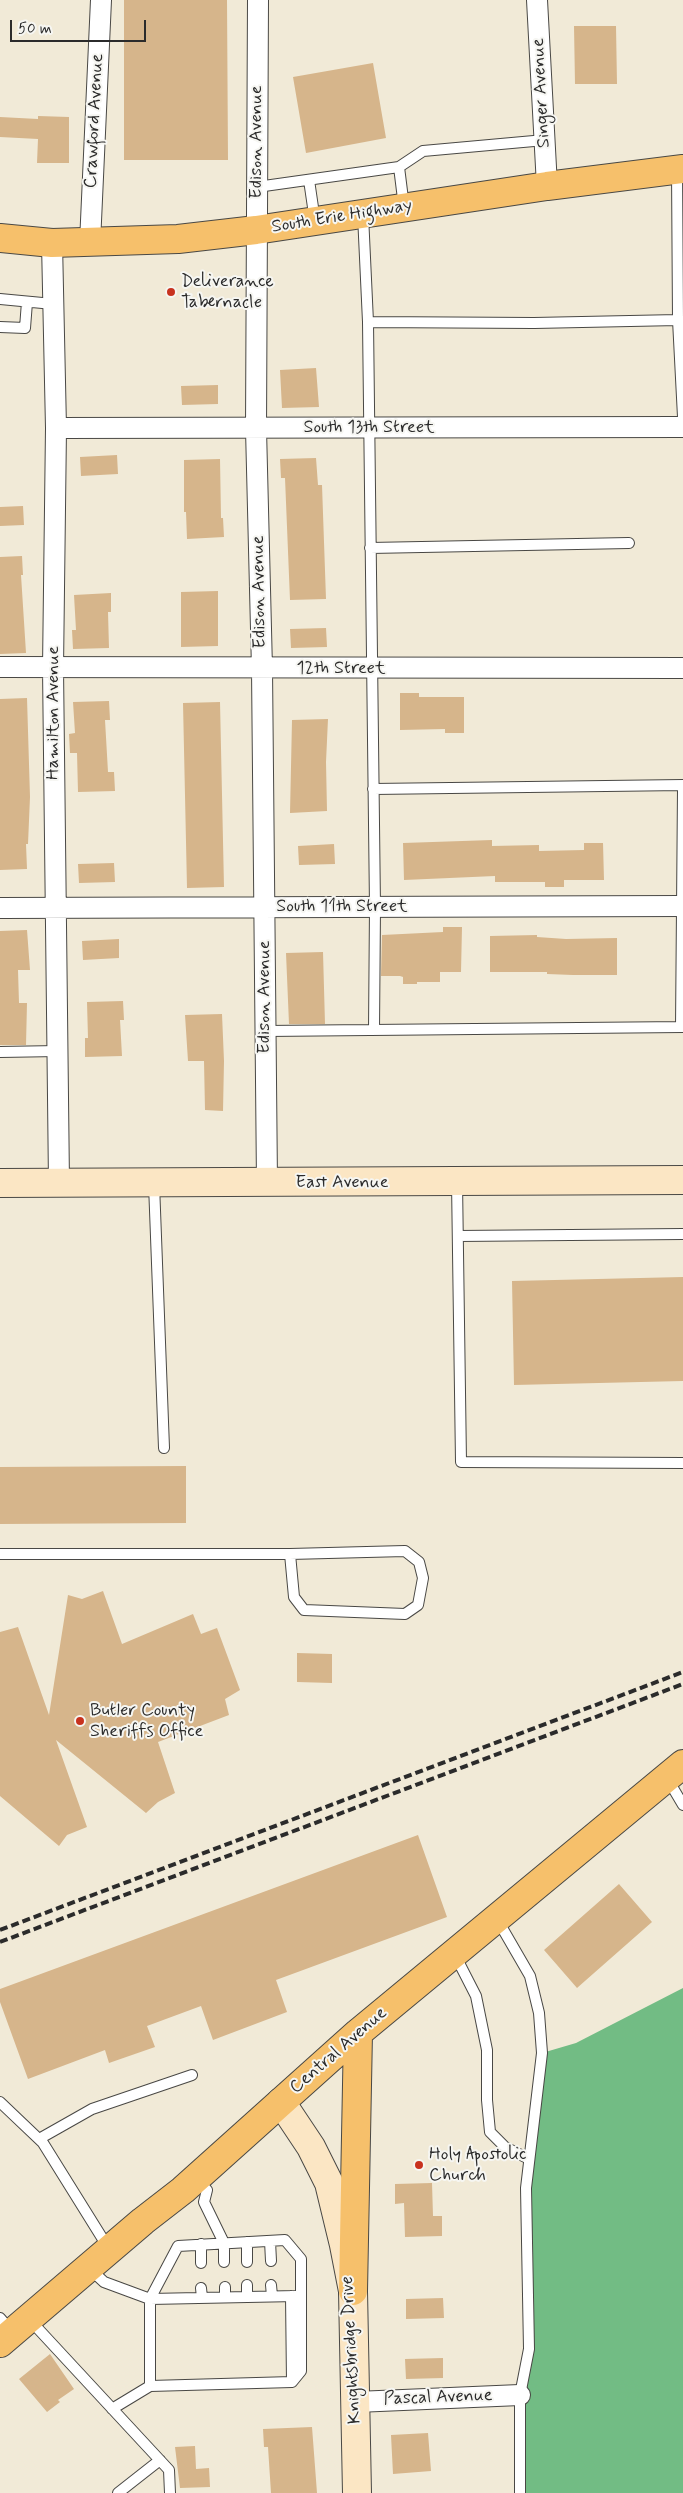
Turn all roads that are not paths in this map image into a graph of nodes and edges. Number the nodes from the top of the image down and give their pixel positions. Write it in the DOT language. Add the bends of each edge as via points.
graph roads {
  1 [pos="100,0"];
  2 [pos="258,0"];
  3 [pos="537,0"];
  4 [pos="545,140"];
  5 [pos="399,167"];
  6 [pos="680,169"];
  7 [pos="309,180"];
  8 [pos="547,186"];
  9 [pos="257,187"];
  10 [pos="404,208"];
  11 [pos="363,214"];
  12 [pos="315,221"];
  13 [pos="256,230"];
  14 [pos="0,238"];
  15 [pos="52,243"];
  16 [pos="90,243"];
  17 [pos="0,299"];
  18 [pos="26,302"];
  19 [pos="53,304"];
  20 [pos="678,320"];
  21 [pos="368,322"];
  22 [pos="0,327"];
  23 [pos="683,416"];
  24 [pos="683,427"];
  25 [pos="56,428"];
  26 [pos="369,428"];
  27 [pos="256,429"];
  28 [pos="629,543"];
  29 [pos="370,548"];
  30 [pos="0,667"];
  31 [pos="53,668"];
  32 [pos="371,668"];
  33 [pos="683,668"];
  34 [pos="262,669"];
  35 [pos="683,785"];
  36 [pos="373,789"];
  37 [pos="683,789"];
  38 [pos="683,906"];
  39 [pos="375,907"];
  40 [pos="0,908"];
  41 [pos="55,908"];
  42 [pos="264,908"];
  43 [pos="682,1027"];
  44 [pos="374,1030"];
  45 [pos="266,1031"];
  46 [pos="58,1051"];
  47 [pos="0,1052"];
  48 [pos="683,1180"];
  49 [pos="457,1182"];
  50 [pos="0,1183"];
  51 [pos="59,1183"];
  52 [pos="154,1183"];
  53 [pos="267,1183"];
  54 [pos="683,1234"];
  55 [pos="458,1236"];
  56 [pos="164,1448"];
  57 [pos="683,1463"];
  58 [pos="0,1554"];
  59 [pos="290,1554"];
  60 [pos="675,1771"];
  61 [pos="683,1805"];
  62 [pos="497,1919"];
  63 [pos="455,1954"];
  64 [pos="358,2033"];
  65 [pos="192,2075"];
  66 [pos="0,2102"];
  67 [pos="281,2102"];
  68 [pos="39,2139"];
  69 [pos="529,2159"];
  70 [pos="193,2193"];
  71 [pos="270,2240"];
  72 [pos="247,2242"];
  73 [pos="224,2243"];
  74 [pos="201,2244"];
  75 [pos="109,2250"];
  76 [pos="271,2261"];
  77 [pos="224,2262"];
  78 [pos="248,2262"];
  79 [pos="201,2263"];
  80 [pos="88,2268"];
  81 [pos="247,2285"];
  82 [pos="271,2285"];
  83 [pos="353,2291"];
  84 [pos="272,2296"];
  85 [pos="296,2296"];
  86 [pos="248,2297"];
  87 [pos="150,2299"];
  88 [pos="10,2328"];
  89 [pos="150,2386"];
  90 [pos="520,2395"];
  91 [pos="356,2402"];
  92 [pos="112,2409"];
  93 [pos="160,2460"];
  94 [pos="118,2493"];
  95 [pos="170,2493"];
  96 [pos="357,2493"];
  97 [pos="520,2493"];
  1 -- 16 [label="street, Crawford Avenue"];
  2 -- 9 [label="street, Edison Avenue"];
  3 -- 4 [label="street, Singer Avenue"];
  4 -- 5 [label="lane" via="423,152"];
  4 -- 8 [label="street, Singer Avenue"];
  5 -- 7 [label="lane"];
  5 -- 10 [label="lane"];
  6 -- 8 [label="main road, South Erie Highway"];
  6 -- 20 [label="lane"];
  7 -- 9 [label="lane"];
  7 -- 12 [label="lane"];
  8 -- 10 [label="main road, South Erie Highway"];
  9 -- 13 [label="street, Edison Avenue"];
  10 -- 11 [label="main road, South Erie Highway"];
  11 -- 12 [label="main road, South Erie Highway"];
  11 -- 21 [label="lane"];
  12 -- 13 [label="main road, South Erie Highway"];
  13 -- 16 [label="main road, South Erie Highway"];
  13 -- 27 [label="street, Edison Avenue"];
  14 -- 15 [label="main road, South Erie Highway"];
  15 -- 16 [label="main road, South Erie Highway"];
  15 -- 19 [label="street, Hamilton Avenue"];
  17 -- 18 [label="lane"];
  18 -- 19 [label="lane"];
  18 -- 22 [label="lane" via="26,328"];
  19 -- 25 [label="street, Hamilton Avenue"];
  20 -- 21 [label="lane"];
  20 -- 23 [label="lane"];
  21 -- 26 [label="lane"];
  24 -- 26 [label="street, South 13th Street"];
  25 -- 27 [label="street, South 13th Street"];
  25 -- 31 [label="street, Hamilton Avenue"];
  26 -- 27 [label="street, South 13th Street"];
  26 -- 29 [label="lane"];
  27 -- 34 [label="street, Edison Avenue"];
  28 -- 29 [label="lane"];
  29 -- 32 [label="lane"];
  30 -- 31 [label="street, 12th Street"];
  31 -- 34 [label="street, 12th Street"];
  31 -- 41 [label="street, Hamilton Avenue"];
  32 -- 33 [label="street, 12th Street"];
  32 -- 34 [label="street, 12th Street"];
  32 -- 36 [label="lane"];
  34 -- 42 [label="street, Edison Avenue"];
  35 -- 36 [label="lane"];
  36 -- 39 [label="lane"];
  37 -- 38 [label="lane"];
  38 -- 39 [label="street, South 11th Street"];
  38 -- 43 [label="lane"];
  39 -- 42 [label="street, South 11th Street"];
  39 -- 44 [label="lane"];
  40 -- 41 [label="street, South 11th Street"];
  41 -- 42 [label="street, South 11th Street"];
  41 -- 46 [label="street, Hamilton Avenue"];
  42 -- 45 [label="street, Edison Avenue"];
  43 -- 44 [label="lane"];
  44 -- 45 [label="lane"];
  45 -- 53 [label="street, Edison Avenue"];
  46 -- 47 [label="lane"];
  46 -- 51 [label="street, Hamilton Avenue"];
  48 -- 49 [label="street, East Avenue"];
  49 -- 53 [label="street, East Avenue"];
  49 -- 55 [label="lane"];
  50 -- 51 [label="street, East Avenue"];
  51 -- 52 [label="street, East Avenue"];
  52 -- 53 [label="street, East Avenue"];
  52 -- 56 [label="lane"];
  54 -- 55 [label="lane"];
  55 -- 57 [label="lane" via="461,1462"];
  58 -- 59 [label="lane"];
  59 -- 59 [label="lane" via="294,1597 304,1610 405,1614 418,1605 423,1578 419,1562 405,1551"];
  60 -- 61 [label="lane"];
  60 -- 62 [label="main road, Central Avenue"];
  62 -- 63 [label="main road, Central Avenue"];
  62 -- 69 [label="lane" via="530,1976 539,2013 542,2053"];
  63 -- 64 [label="main road, Central Avenue"];
  63 -- 69 [label="lane" via="476,1996 487,2050 490,2132 505,2147"];
  64 -- 67 [label="main road, Central Avenue"];
  64 -- 83 [label="main road"];
  65 -- 68 [label="lane" via="92,2109"];
  66 -- 68 [label="lane"];
  67 -- 70 [label="main road, Central Avenue"];
  67 -- 83 [label="street, Knightsbridge Drive" via="311,2147 329,2183"];
  68 -- 75 [label="lane"];
  69 -- 90 [label="lane" via="526,2188 529,2349"];
  70 -- 73 [label="lane"];
  70 -- 75 [label="main road, Central Avenue"];
  71 -- 72 [label="lane"];
  71 -- 76 [label="lane"];
  71 -- 85 [label="lane" via="285,2240 301,2259"];
  72 -- 73 [label="lane"];
  72 -- 78 [label="lane"];
  73 -- 74 [label="lane"];
  73 -- 77 [label="lane"];
  74 -- 79 [label="lane"];
  74 -- 87 [label="lane" via="178,2246"];
  75 -- 80 [label="main road, Central Avenue"];
  80 -- 87 [label="lane" via="104,2282"];
  80 -- 88 [label="main road, Central Avenue"];
  81 -- 86 [label="lane"];
  82 -- 84 [label="lane"];
  83 -- 91 [label="street, Knightsbridge Drive"];
  84 -- 85 [label="lane"];
  84 -- 86 [label="lane"];
  85 -- 89 [label="lane" via="292,2382"];
  86 -- 87 [label="lane" via="225,2292"];
  87 -- 89 [label="lane"];
  88 -- 92 [label="lane"];
  89 -- 92 [label="lane"];
  90 -- 91 [label="street, Pascal Avenue"];
  90 -- 97 [label="lane"];
  91 -- 96 [label="street, Knightsbridge Drive"];
  92 -- 93 [label="lane"];
  93 -- 94 [label="lane"];
  93 -- 95 [label="lane" via="169,2470"];
}
